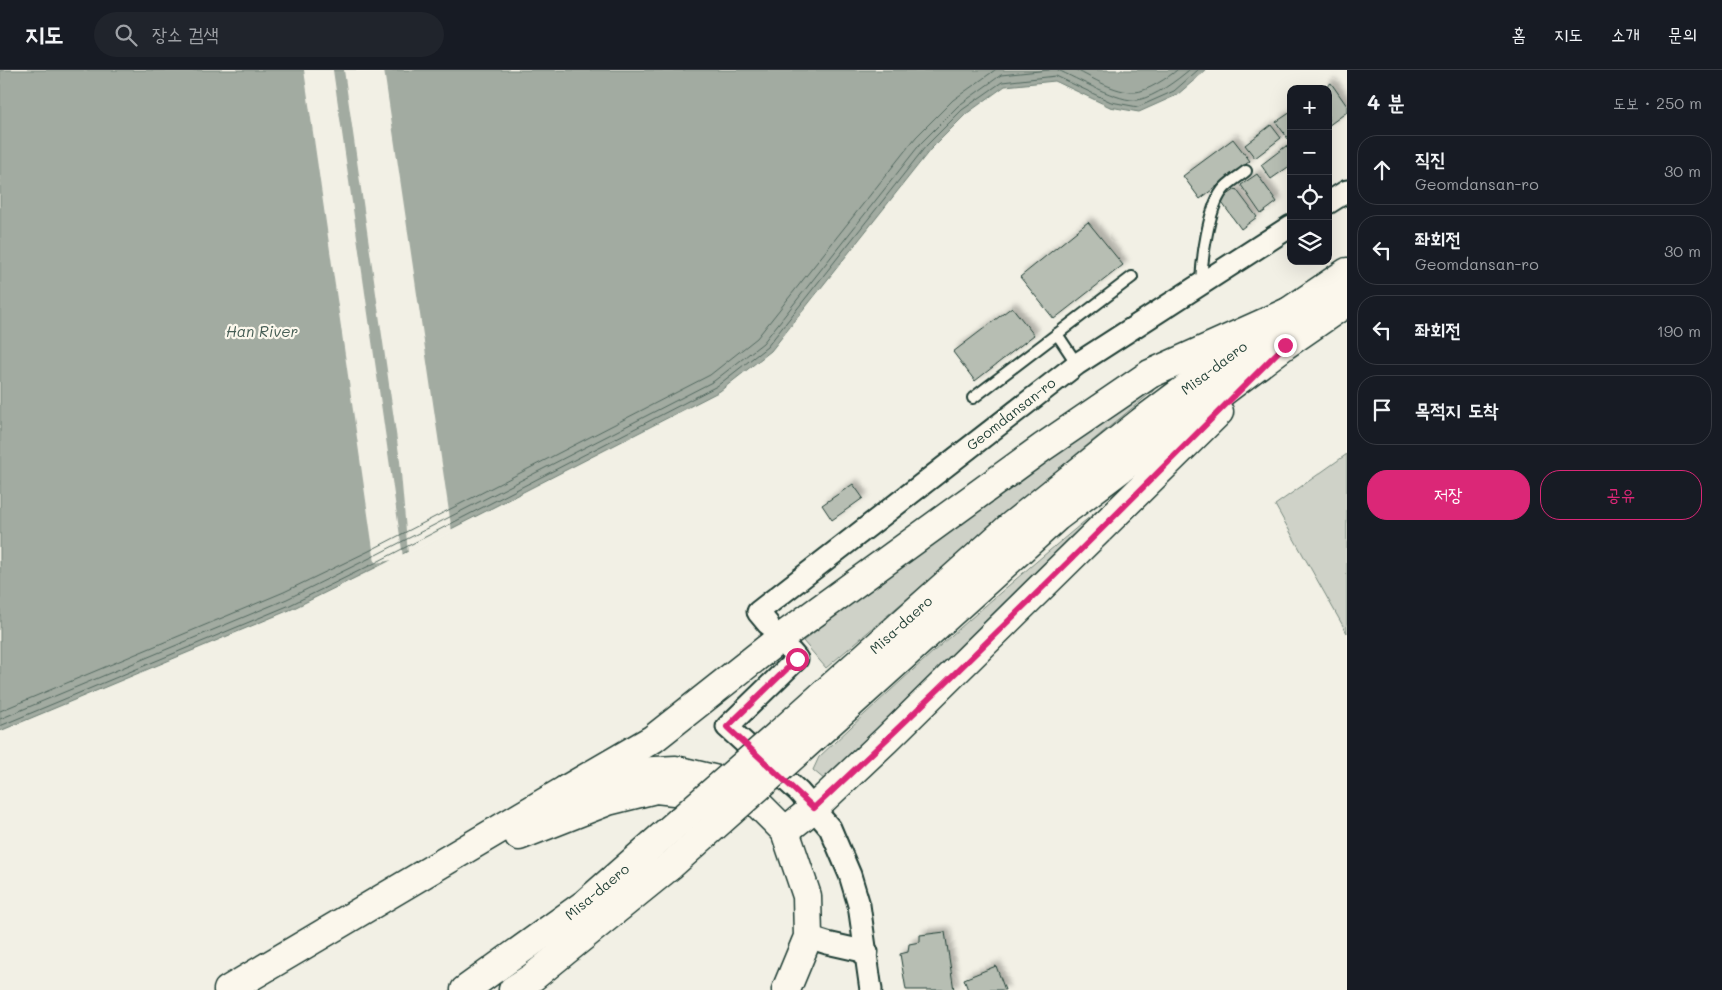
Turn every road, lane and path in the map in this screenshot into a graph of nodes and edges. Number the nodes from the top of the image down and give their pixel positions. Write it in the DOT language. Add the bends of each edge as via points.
graph roads {
  1 [pos="1246,171"];
  2 [pos="1347,191"];
  3 [pos="1332,200"];
  4 [pos="1287,229"];
  5 [pos="1347,272"];
  6 [pos="1132,277"];
  7 [pos="1201,283"];
  8 [pos="1347,302"];
  9 [pos="1288,312"];
  10 [pos="1057,334"];
  11 [pos="1285,345"];
  12 [pos="1077,364"];
  13 [pos="973,398"];
  14 [pos="768,624"];
  15 [pos="791,652"];
  16 [pos="790,742"];
  17 [pos="634,772"];
  18 [pos="567,789"];
  19 [pos="814,808"];
  20 [pos="785,831"];
  21 [pos="519,836"];
  22 [pos="808,937"];
  23 [pos="867,952"];
  24 [pos="228,990"];
  25 [pos="261,990"];
  26 [pos="465,990"];
  27 [pos="513,990"];
  28 [pos="769,990"];
  29 [pos="786,990"];
  30 [pos="871,990"];
  1 -- 7 [label="lane" via="1222,190 1212,212"];
  2 -- 3 [label="street"];
  4 -- 7 [label="street, Geomdansan-ro"];
  5 -- 9 [label="main road, Misa-daero"];
  6 -- 10 [label="lane"];
  7 -- 12 [label="street, Geomdansan-ro"];
  8 -- 11 [label="main road, Misa-daero"];
  9 -- 16 [label="main road, Misa-daero" via="1141,422 1011,526"];
  9 -- 18 [label="main road" via="1150,374 1043,447 782,636 653,739"];
  10 -- 12 [label="lane"];
  10 -- 13 [label="lane"];
  11 -- 16 [label="main road, Misa-daero" via="1057,518"];
  11 -- 19 [label="main road"];
  12 -- 14 [label="street, Geomdansan-ro" via="758,612"];
  15 -- 19 [label="street" via="797,659 727,727"];
  16 -- 26 [label="main road, Misa-daero, bridge" via="652,845 586,903"];
  16 -- 27 [label="main road, Misa-daero, bridge" via="670,866"];
  17 -- 18 [label="main road"];
  17 -- 20 [label="main road" via="676,770 722,781 754,800"];
  17 -- 21 [label="main road" via="573,802"];
  18 -- 24 [label="main road"];
  19 -- 20 [label="main road"];
  19 -- 23 [label="street" via="833,835 850,875"];
  20 -- 22 [label="main road" via="807,896"];
  21 -- 25 [label="main road" via="447,874"];
  21 -- 28 [label="main road" via="608,801 656,789 702,794 733,806 756,820 784,865 792,904 785,961"];
  22 -- 23 [label="street"];
  22 -- 29 [label="main road"];
  23 -- 30 [label="street"];
}
